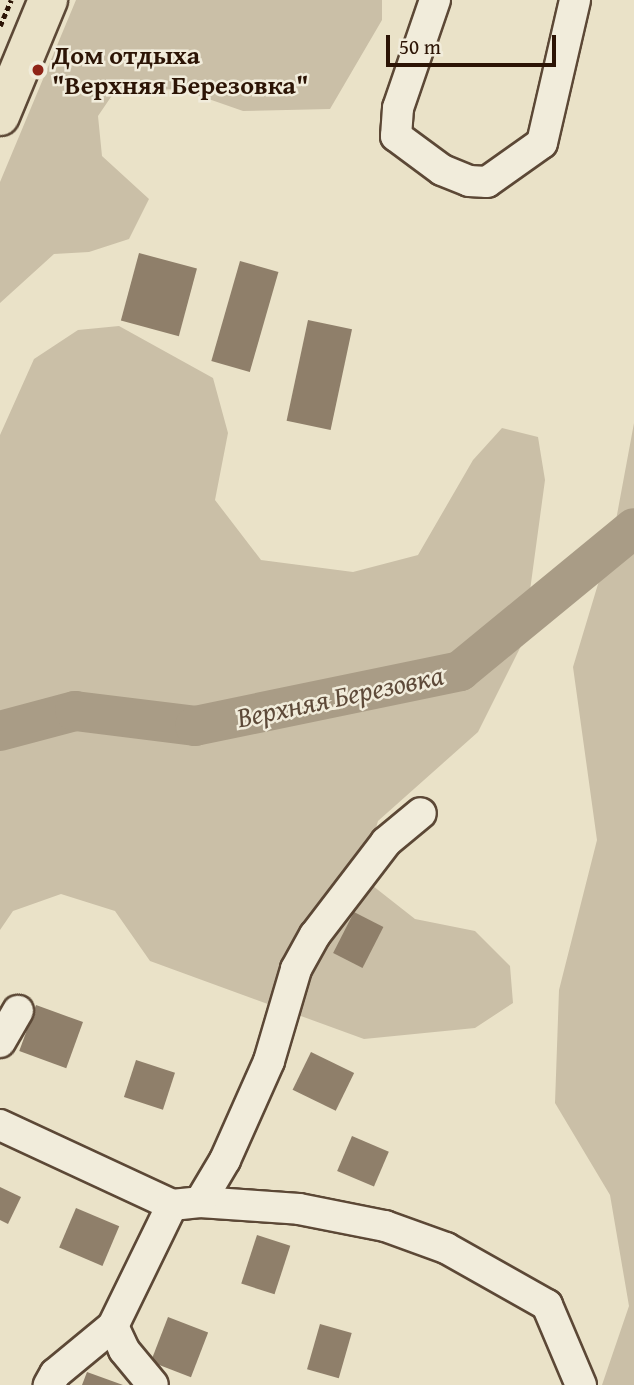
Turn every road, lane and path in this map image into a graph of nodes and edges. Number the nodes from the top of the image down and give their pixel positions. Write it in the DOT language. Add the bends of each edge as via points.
graph roads {
  1 [pos="11,0"];
  2 [pos="48,0"];
  3 [pos="435,0"];
  4 [pos="575,0"];
  5 [pos="0,26"];
  6 [pos="11,56"];
  7 [pos="0,116"];
  8 [pos="421,813"];
  9 [pos="18,1011"];
  10 [pos="0,1042"];
  11 [pos="0,1125"];
  12 [pos="186,1204"];
  13 [pos="113,1326"];
  14 [pos="49,1385"];
  15 [pos="153,1385"];
  16 [pos="581,1385"];
  1 -- 5 [label="path"];
  2 -- 6 [label="main road"];
  3 -- 4 [label="street" via="398,108 396,136 442,170 469,181 487,182 542,143"];
  6 -- 7 [label="main road"];
  8 -- 12 [label="street" via="386,842 315,935 296,969 269,1061 225,1160"];
  9 -- 10 [label="street"];
  11 -- 12 [label="street"];
  12 -- 13 [label="street"];
  12 -- 16 [label="street" via="299,1209 385,1226 446,1248 547,1305"];
  13 -- 14 [label="street" via="55,1374"];
  13 -- 15 [label="street" via="124,1350"];
}
